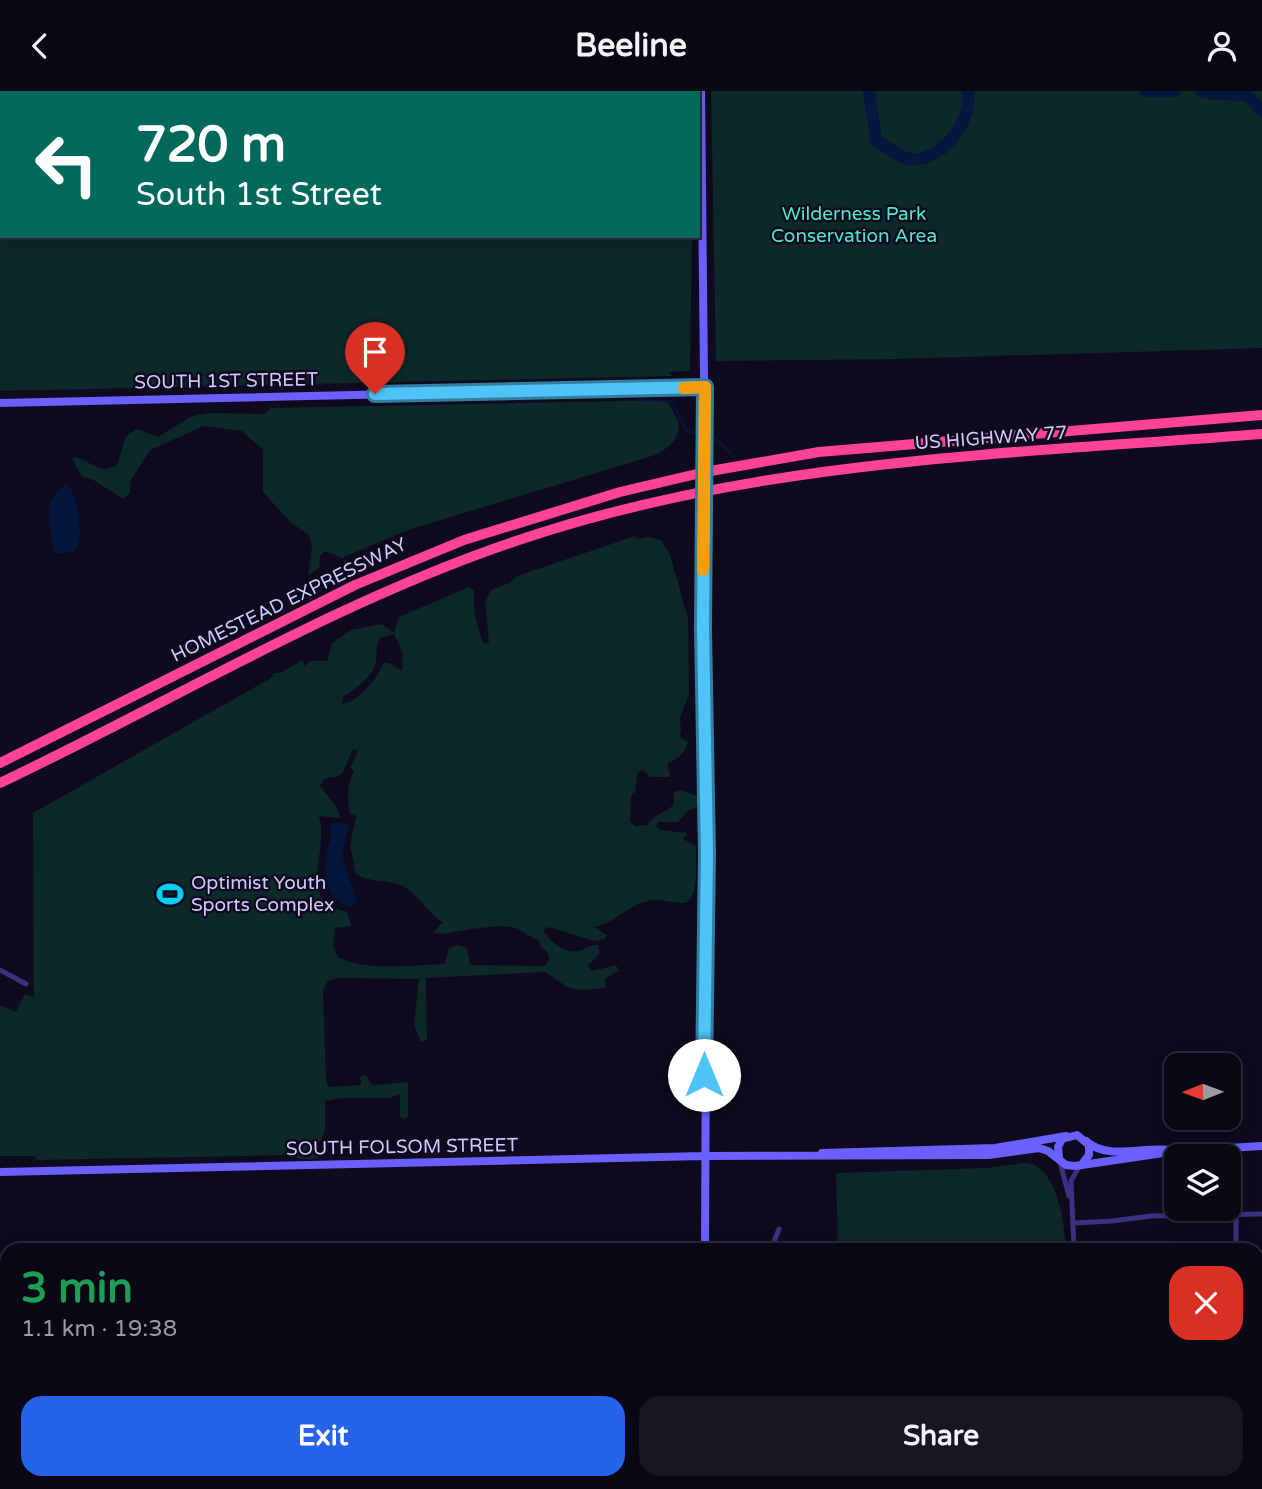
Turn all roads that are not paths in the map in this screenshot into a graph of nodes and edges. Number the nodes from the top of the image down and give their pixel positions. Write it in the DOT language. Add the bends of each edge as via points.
graph roads {
  1 [pos="701,91"];
  2 [pos="705,387"];
  3 [pos="0,403"];
  4 [pos="1262,415"];
  5 [pos="1262,434"];
  6 [pos="728,468"];
  7 [pos="705,472"];
  8 [pos="725,487"];
  9 [pos="705,491"];
  10 [pos="0,764"];
  11 [pos="0,782"];
  12 [pos="0,970"];
  13 [pos="26,984"];
  14 [pos="1066,1136"];
  15 [pos="1086,1141"];
  16 [pos="1262,1146"];
  17 [pos="1241,1147"];
  18 [pos="1164,1150"];
  19 [pos="1164,1153"];
  20 [pos="805,1155"];
  21 [pos="704,1156"];
  22 [pos="1059,1158"];
  23 [pos="1082,1164"];
  24 [pos="0,1172"];
  25 [pos="1071,1199"];
  26 [pos="1241,1214"];
  27 [pos="1262,1214"];
  28 [pos="1164,1216"];
  29 [pos="1236,1221"];
  30 [pos="1074,1223"];
  31 [pos="779,1229"];
  32 [pos="705,1243"];
  33 [pos="773,1243"];
  34 [pos="1074,1243"];
  35 [pos="1236,1243"];
  1 -- 2 [label="street"];
  2 -- 3 [label="street, SOUTH 1ST STREET"];
  2 -- 7 [label="street"];
  4 -- 6 [label="highway, US HIGHWAY 77" via="874,446"];
  5 -- 8 [label="highway, US HIGHWAY 77" via="895,463"];
  6 -- 7 [label="highway, HOMESTEAD EXPRESSWAY"];
  7 -- 9 [label="street"];
  7 -- 10 [label="highway, HOMESTEAD EXPRESSWAY" via="566,507 408,562 272,624"];
  8 -- 9 [label="highway, HOMESTEAD EXPRESSWAY"];
  9 -- 11 [label="highway, HOMESTEAD EXPRESSWAY" via="578,521 415,578 305,627"];
  9 -- 21 [label="street"];
  12 -- 13 [label="street"];
  14 -- 15 [label="street" via="1077,1135"];
  14 -- 20 [label="street, SOUTH FOLSOM STREET" via="995,1148"];
  14 -- 22 [label="street" via="1059,1143"];
  15 -- 18 [label="street" via="1103,1152"];
  15 -- 23 [label="street" via="1089,1150"];
  16 -- 17 [label="street"];
  19 -- 23 [label="street"];
  20 -- 21 [label="street, SOUTH FOLSOM STREET"];
  20 -- 22 [label="street, SOUTH FOLSOM STREET" via="989,1155 1040,1148"];
  21 -- 24 [label="street, SOUTH FOLSOM STREET"];
  21 -- 32 [label="street"];
  22 -- 23 [label="street" via="1071,1167"];
  22 -- 25 [label="street"];
  23 -- 25 [label="street" via="1072,1178"];
  25 -- 30 [label="street"];
  26 -- 27 [label="street"];
  28 -- 30 [label="street"];
  29 -- 35 [label="street"];
  30 -- 34 [label="street"];
  31 -- 33 [label="street"];
}
